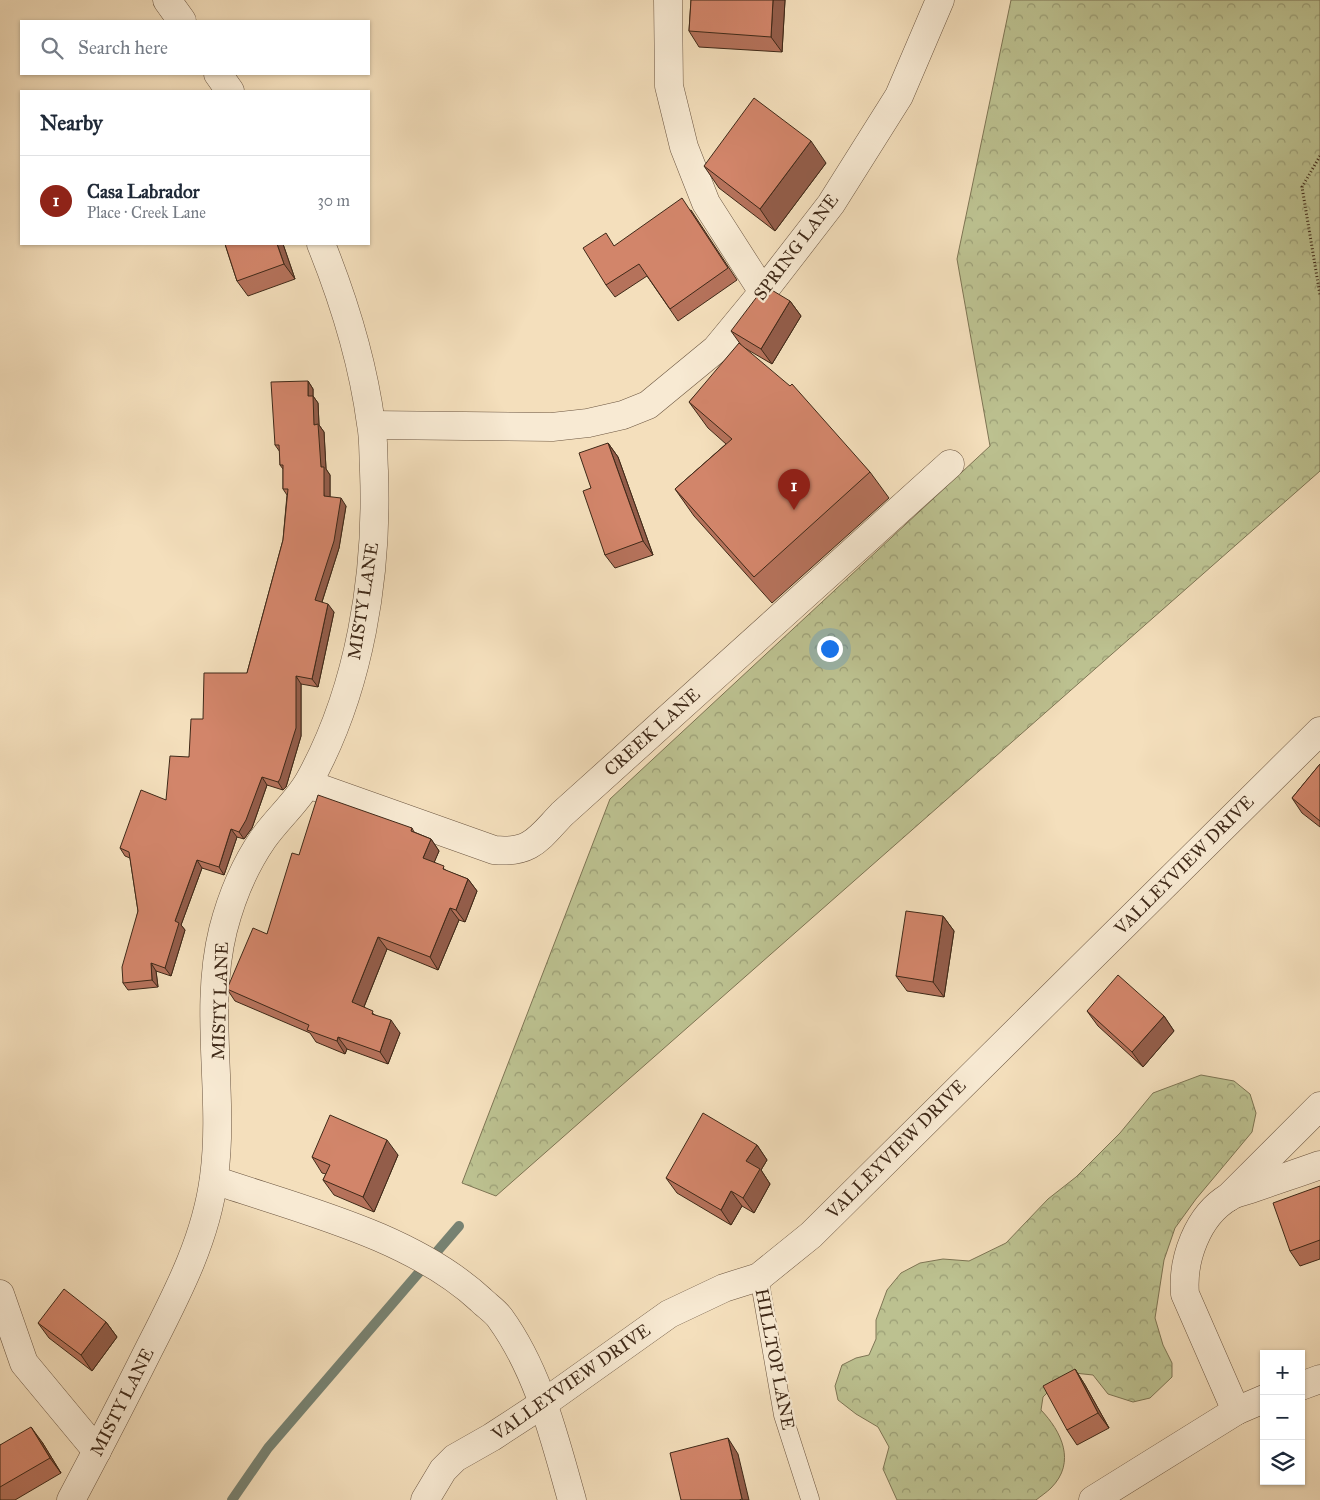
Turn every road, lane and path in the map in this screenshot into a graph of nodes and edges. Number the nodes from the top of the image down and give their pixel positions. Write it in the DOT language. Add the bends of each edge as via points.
graph roads {
  1 [pos="167,0"];
  2 [pos="668,0"];
  3 [pos="940,0"];
  4 [pos="181,20"];
  5 [pos="219,75"];
  6 [pos="229,90"];
  7 [pos="1320,156"];
  8 [pos="321,245"];
  9 [pos="764,292"];
  10 [pos="1320,295"];
  11 [pos="372,425"];
  12 [pos="950,464"];
  13 [pos="1320,731"];
  14 [pos="308,784"];
  15 [pos="1320,1106"];
  16 [pos="1320,1165"];
  17 [pos="214,1180"];
  18 [pos="1229,1196"];
  19 [pos="759,1277"];
  20 [pos="0,1294"];
  21 [pos="1320,1379"];
  22 [pos="1305,1385"];
  23 [pos="1260,1401"];
  24 [pos="544,1403"];
  25 [pos="1236,1411"];
  26 [pos="97,1451"];
  27 [pos="810,1499"];
  28 [pos="71,1500"];
  29 [pos="425,1500"];
  30 [pos="572,1500"];
  31 [pos="1093,1500"];
  1 -- 4 [label="street"];
  2 -- 9 [label="street" via="669,86 684,148 706,202"];
  3 -- 9 [label="street, SPRING LANE" via="898,96 831,204"];
  5 -- 6 [label="street"];
  7 -- 10 [label="path" via="1302,187"];
  8 -- 11 [label="street, MISTY LANE" via="353,338"];
  9 -- 11 [label="street, SPRING LANE" via="716,349 648,405 622,415 552,427"];
  11 -- 14 [label="street, MISTY LANE" via="376,521 361,635 339,716"];
  12 -- 14 [label="street, CREEK LANE" via="524,849 487,848"];
  13 -- 19 [label="street, VALLEYVIEW DRIVE" via="811,1235"];
  14 -- 17 [label="street, MISTY LANE" via="262,840 231,904 222,934 215,1023 218,1137"];
  15 -- 18 [label="street"];
  16 -- 18 [label="street"];
  17 -- 24 [label="street" via="401,1247 462,1283 499,1317 524,1358"];
  17 -- 26 [label="street, MISTY LANE" via="202,1230 184,1280"];
  18 -- 25 [label="street" via="1196,1233 1184,1277 1190,1310"];
  19 -- 24 [label="street, VALLEYVIEW DRIVE" via="724,1288 668,1314"];
  19 -- 27 [label="lane, HILLTOP LANE" via="783,1416"];
  20 -- 26 [label="street" via="24,1363"];
  21 -- 22 [label="street"];
  23 -- 25 [label="street"];
  24 -- 29 [label="street, VALLEYVIEW DRIVE" via="455,1458 443,1470"];
  24 -- 30 [label="street"];
  25 -- 31 [label="street"];
  26 -- 28 [label="street, MISTY LANE"];
}
